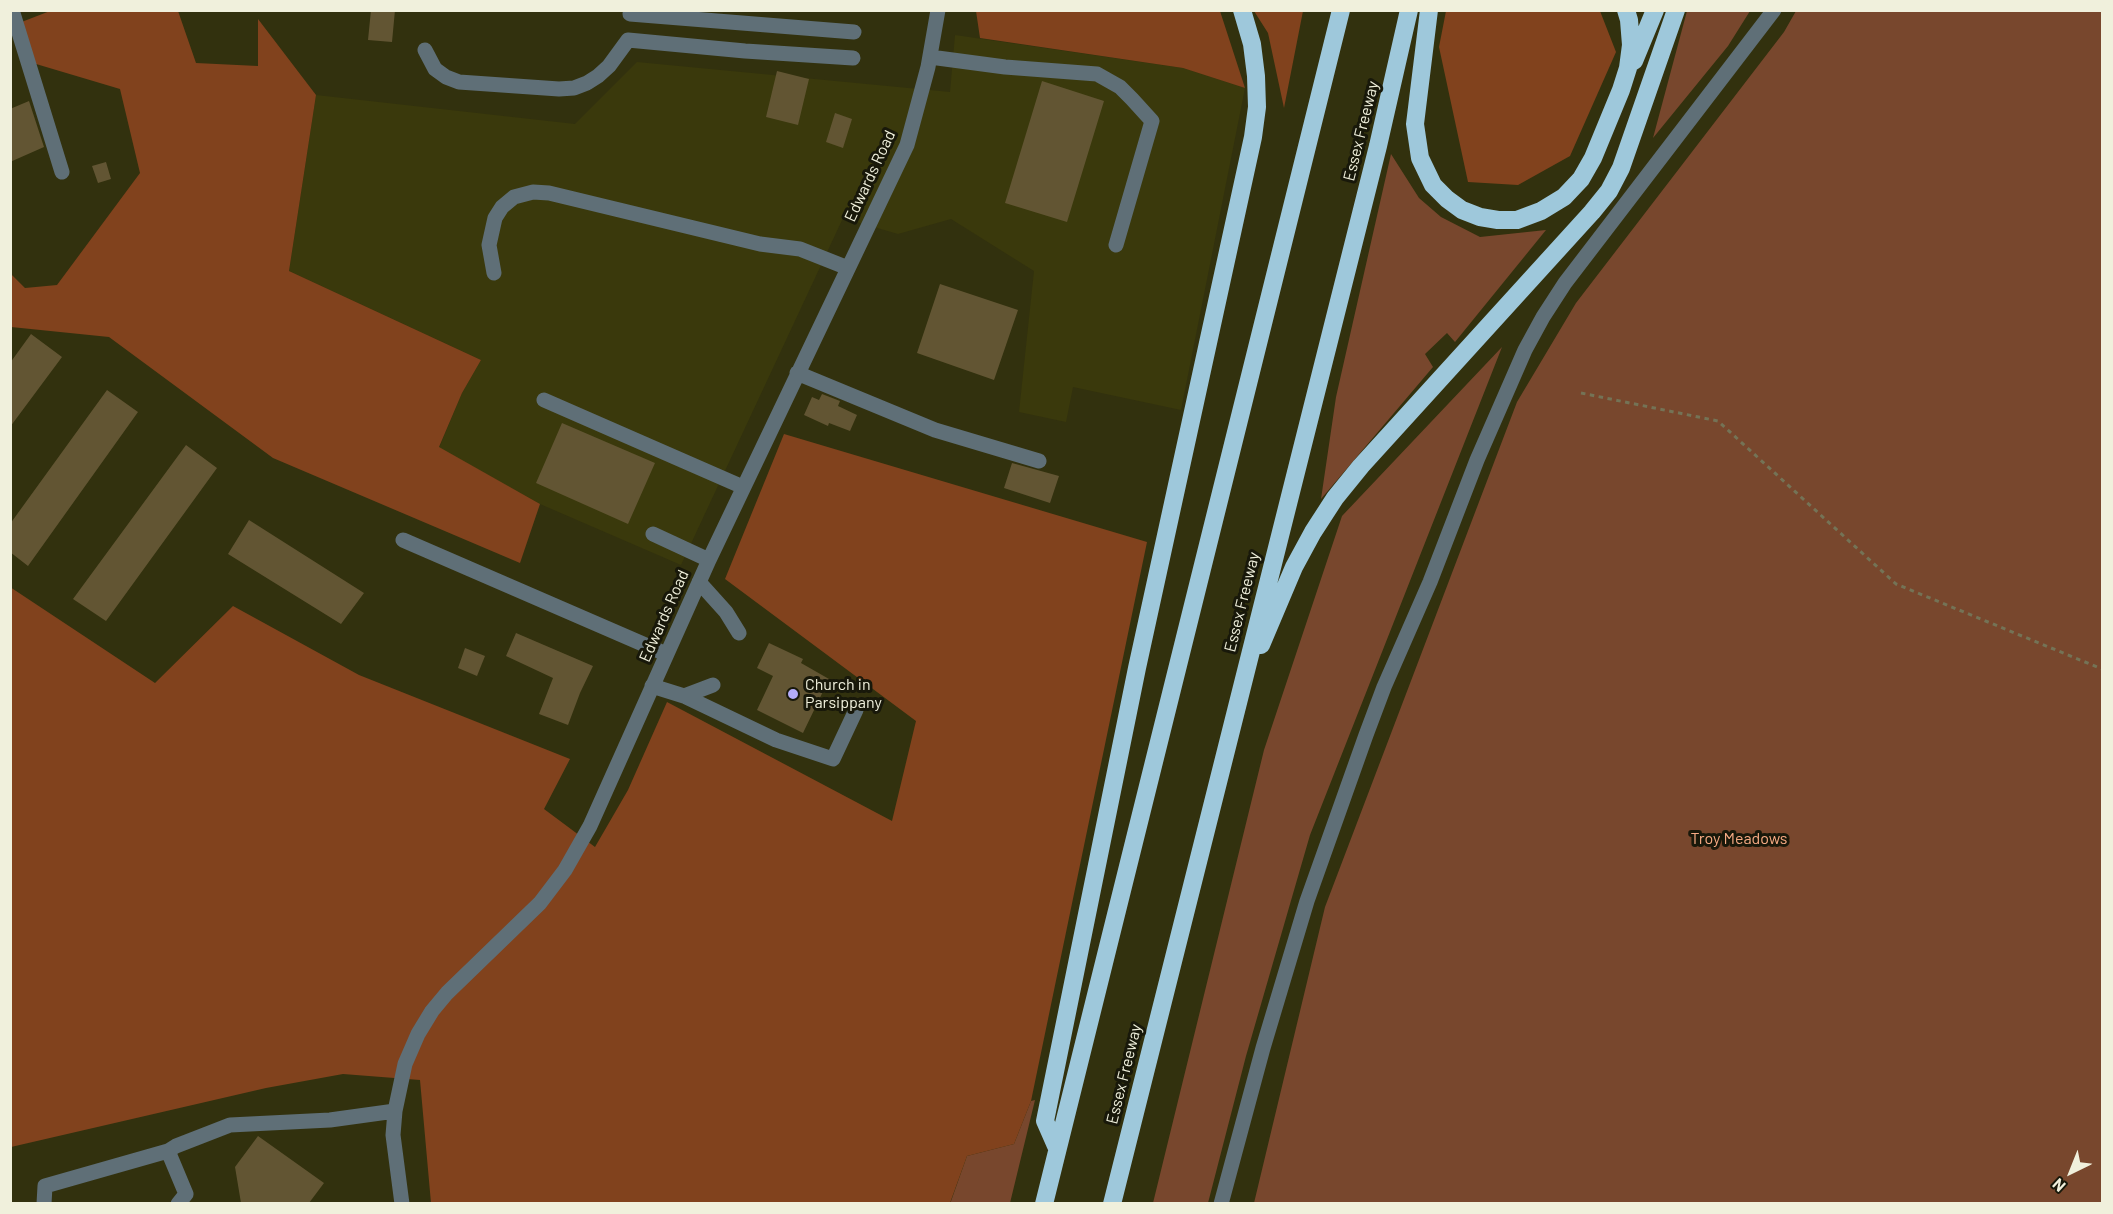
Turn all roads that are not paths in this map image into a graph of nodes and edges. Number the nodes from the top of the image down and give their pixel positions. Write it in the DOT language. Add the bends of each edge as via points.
graph roads {
  1 [pos="12,10"];
  2 [pos="938,10"];
  3 [pos="1242,10"];
  4 [pos="1341,10"];
  5 [pos="1409,10"];
  6 [pos="1429,10"];
  7 [pos="1626,10"];
  8 [pos="1655,10"];
  9 [pos="1676,10"];
  10 [pos="1774,10"];
  11 [pos="630,14"];
  12 [pos="854,32"];
  13 [pos="425,50"];
  14 [pos="930,57"];
  15 [pos="853,58"];
  16 [pos="1621,90"];
  17 [pos="62,172"];
  18 [pos="1116,244"];
  19 [pos="848,268"];
  20 [pos="494,273"];
  21 [pos="797,373"];
  22 [pos="544,400"];
  23 [pos="1040,461"];
  24 [pos="743,487"];
  25 [pos="653,534"];
  26 [pos="402,540"];
  27 [pos="709,560"];
  28 [pos="699,582"];
  29 [pos="739,633"];
  30 [pos="666,654"];
  31 [pos="714,685"];
  32 [pos="652,686"];
  33 [pos="684,696"];
  34 [pos="1237,702"];
  35 [pos="856,710"];
  36 [pos="394,1111"];
  37 [pos="1056,1146"];
  38 [pos="168,1151"];
  39 [pos="44,1203"];
  40 [pos="178,1203"];
  41 [pos="402,1203"];
  42 [pos="1044,1203"];
  43 [pos="1112,1203"];
  44 [pos="1221,1203"];
  1 -- 17 [label="street"];
  2 -- 14 [label="street, Edwards Road"];
  3 -- 37 [label="highway" via="1256,76 1253,137 1140,657 1046,1120"];
  4 -- 37 [label="highway"];
  5 -- 34 [label="highway, Essex Freeway" via="1376,158"];
  6 -- 16 [label="highway" via="1416,108 1417,148 1432,185 1471,213 1517,220 1564,197 1593,158"];
  7 -- 16 [label="highway" via="1631,45"];
  8 -- 16 [label="highway"];
  9 -- 34 [label="highway" via="1629,146 1609,190 1335,498 1294,567"];
  10 -- 44 [label="street" via="1565,283 1525,350 1366,735 1307,901"];
  11 -- 12 [label="street"];
  13 -- 15 [label="street" via="435,69 459,82 559,89 581,86 598,76 628,40"];
  14 -- 18 [label="street" via="1097,74 1132,99 1152,121"];
  14 -- 19 [label="street, Edwards Road" via="907,145"];
  19 -- 20 [label="street" via="800,249 760,244 533,192 514,197 495,218 489,245"];
  19 -- 21 [label="street, Edwards Road"];
  21 -- 23 [label="street" via="935,430"];
  21 -- 24 [label="street, Edwards Road"];
  22 -- 24 [label="street"];
  24 -- 27 [label="street, Edwards Road"];
  25 -- 27 [label="street"];
  26 -- 30 [label="street"];
  27 -- 28 [label="street, Edwards Road"];
  28 -- 29 [label="street"];
  28 -- 30 [label="street, Edwards Road"];
  30 -- 32 [label="street, Edwards Road"];
  31 -- 33 [label="street"];
  32 -- 33 [label="street"];
  32 -- 36 [label="street, Edwards Road" via="590,826 566,870 540,903 432,1011 405,1064"];
  33 -- 35 [label="street" via="776,740 833,759"];
  34 -- 43 [label="highway, Essex Freeway"];
  36 -- 38 [label="street" via="330,1120 230,1125"];
  36 -- 41 [label="street, Edwards Road" via="393,1135"];
  37 -- 42 [label="highway"];
  38 -- 39 [label="street" via="45,1186"];
  38 -- 40 [label="street" via="186,1194"];
}
